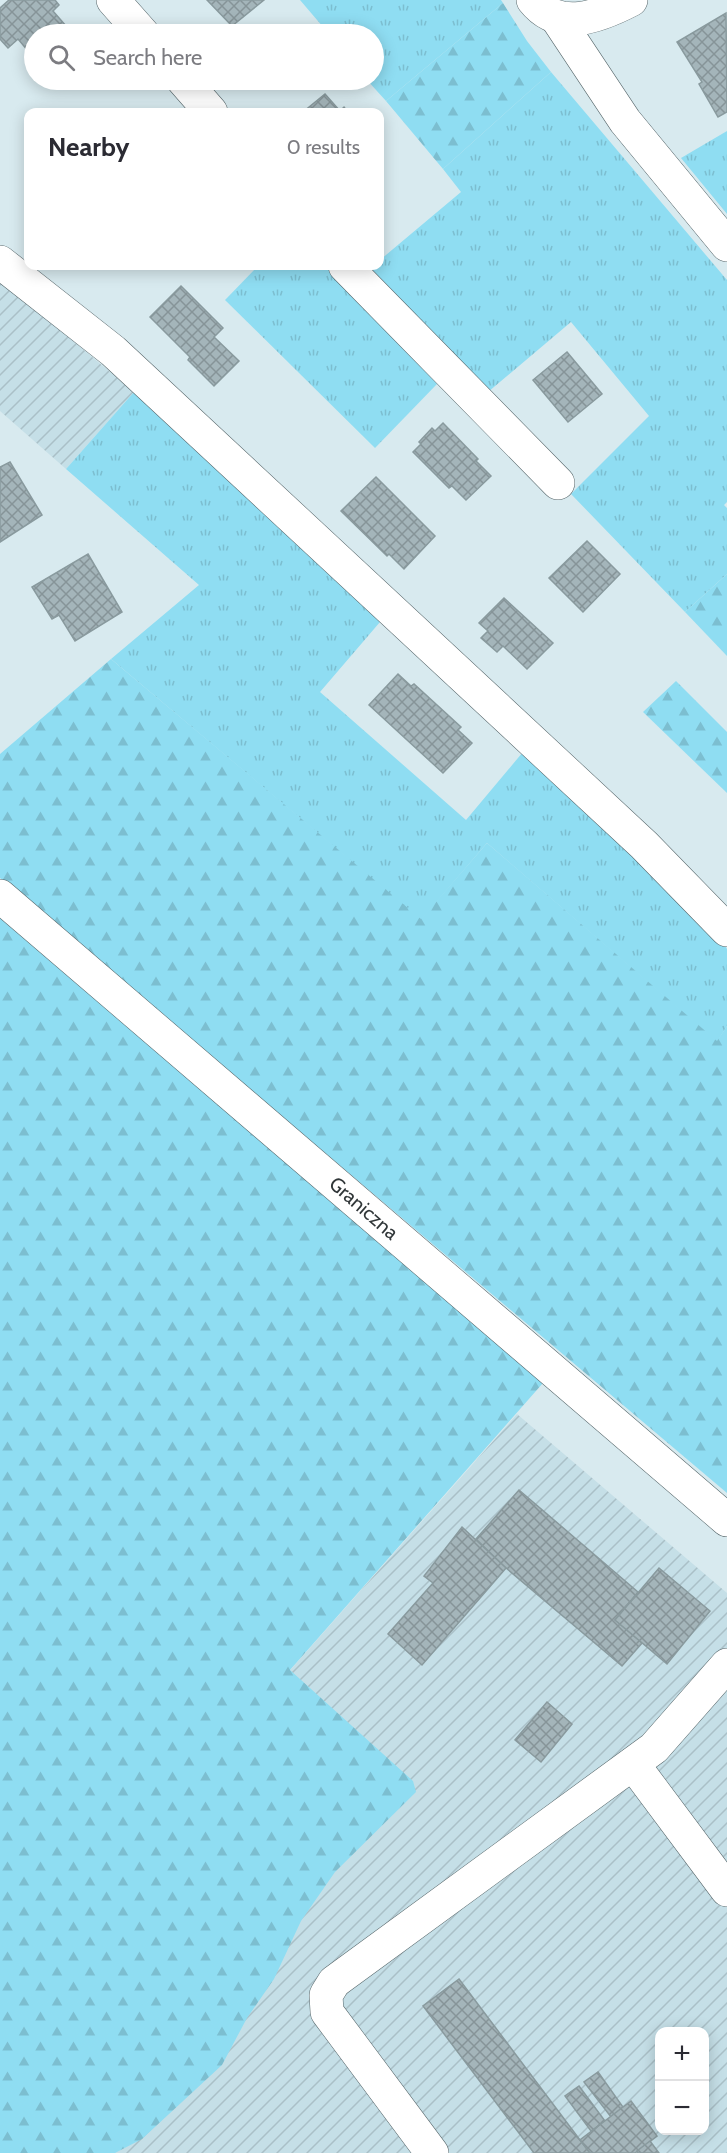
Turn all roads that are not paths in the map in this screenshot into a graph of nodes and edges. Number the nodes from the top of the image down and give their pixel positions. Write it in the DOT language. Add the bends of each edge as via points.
graph roads {
  1 [pos="113,0"];
  2 [pos="631,0"];
  3 [pos="545,9"];
  4 [pos="134,24"];
  5 [pos="192,90"];
  6 [pos="208,108"];
  7 [pos="727,245"];
  8 [pos="0,262"];
  9 [pos="349,270"];
  10 [pos="558,483"];
  11 [pos="0,896"];
  12 [pos="727,930"];
  13 [pos="727,1520"];
  14 [pos="727,1665"];
  15 [pos="633,1764"];
  16 [pos="727,1890"];
  17 [pos="432,2153"];
  1 -- 4 [label="street"];
  2 -- 3 [label="street" via="602,15 579,20"];
  3 -- 7 [label="street" via="625,121"];
  5 -- 6 [label="street"];
  8 -- 12 [label="street" via="113,351 627,829"];
  9 -- 10 [label="street"];
  11 -- 13 [label="street, Graniczna"];
  14 -- 15 [label="street" via="654,1748"];
  15 -- 16 [label="street"];
  15 -- 17 [label="street" via="334,1982 326,1995 327,2012"];
}
